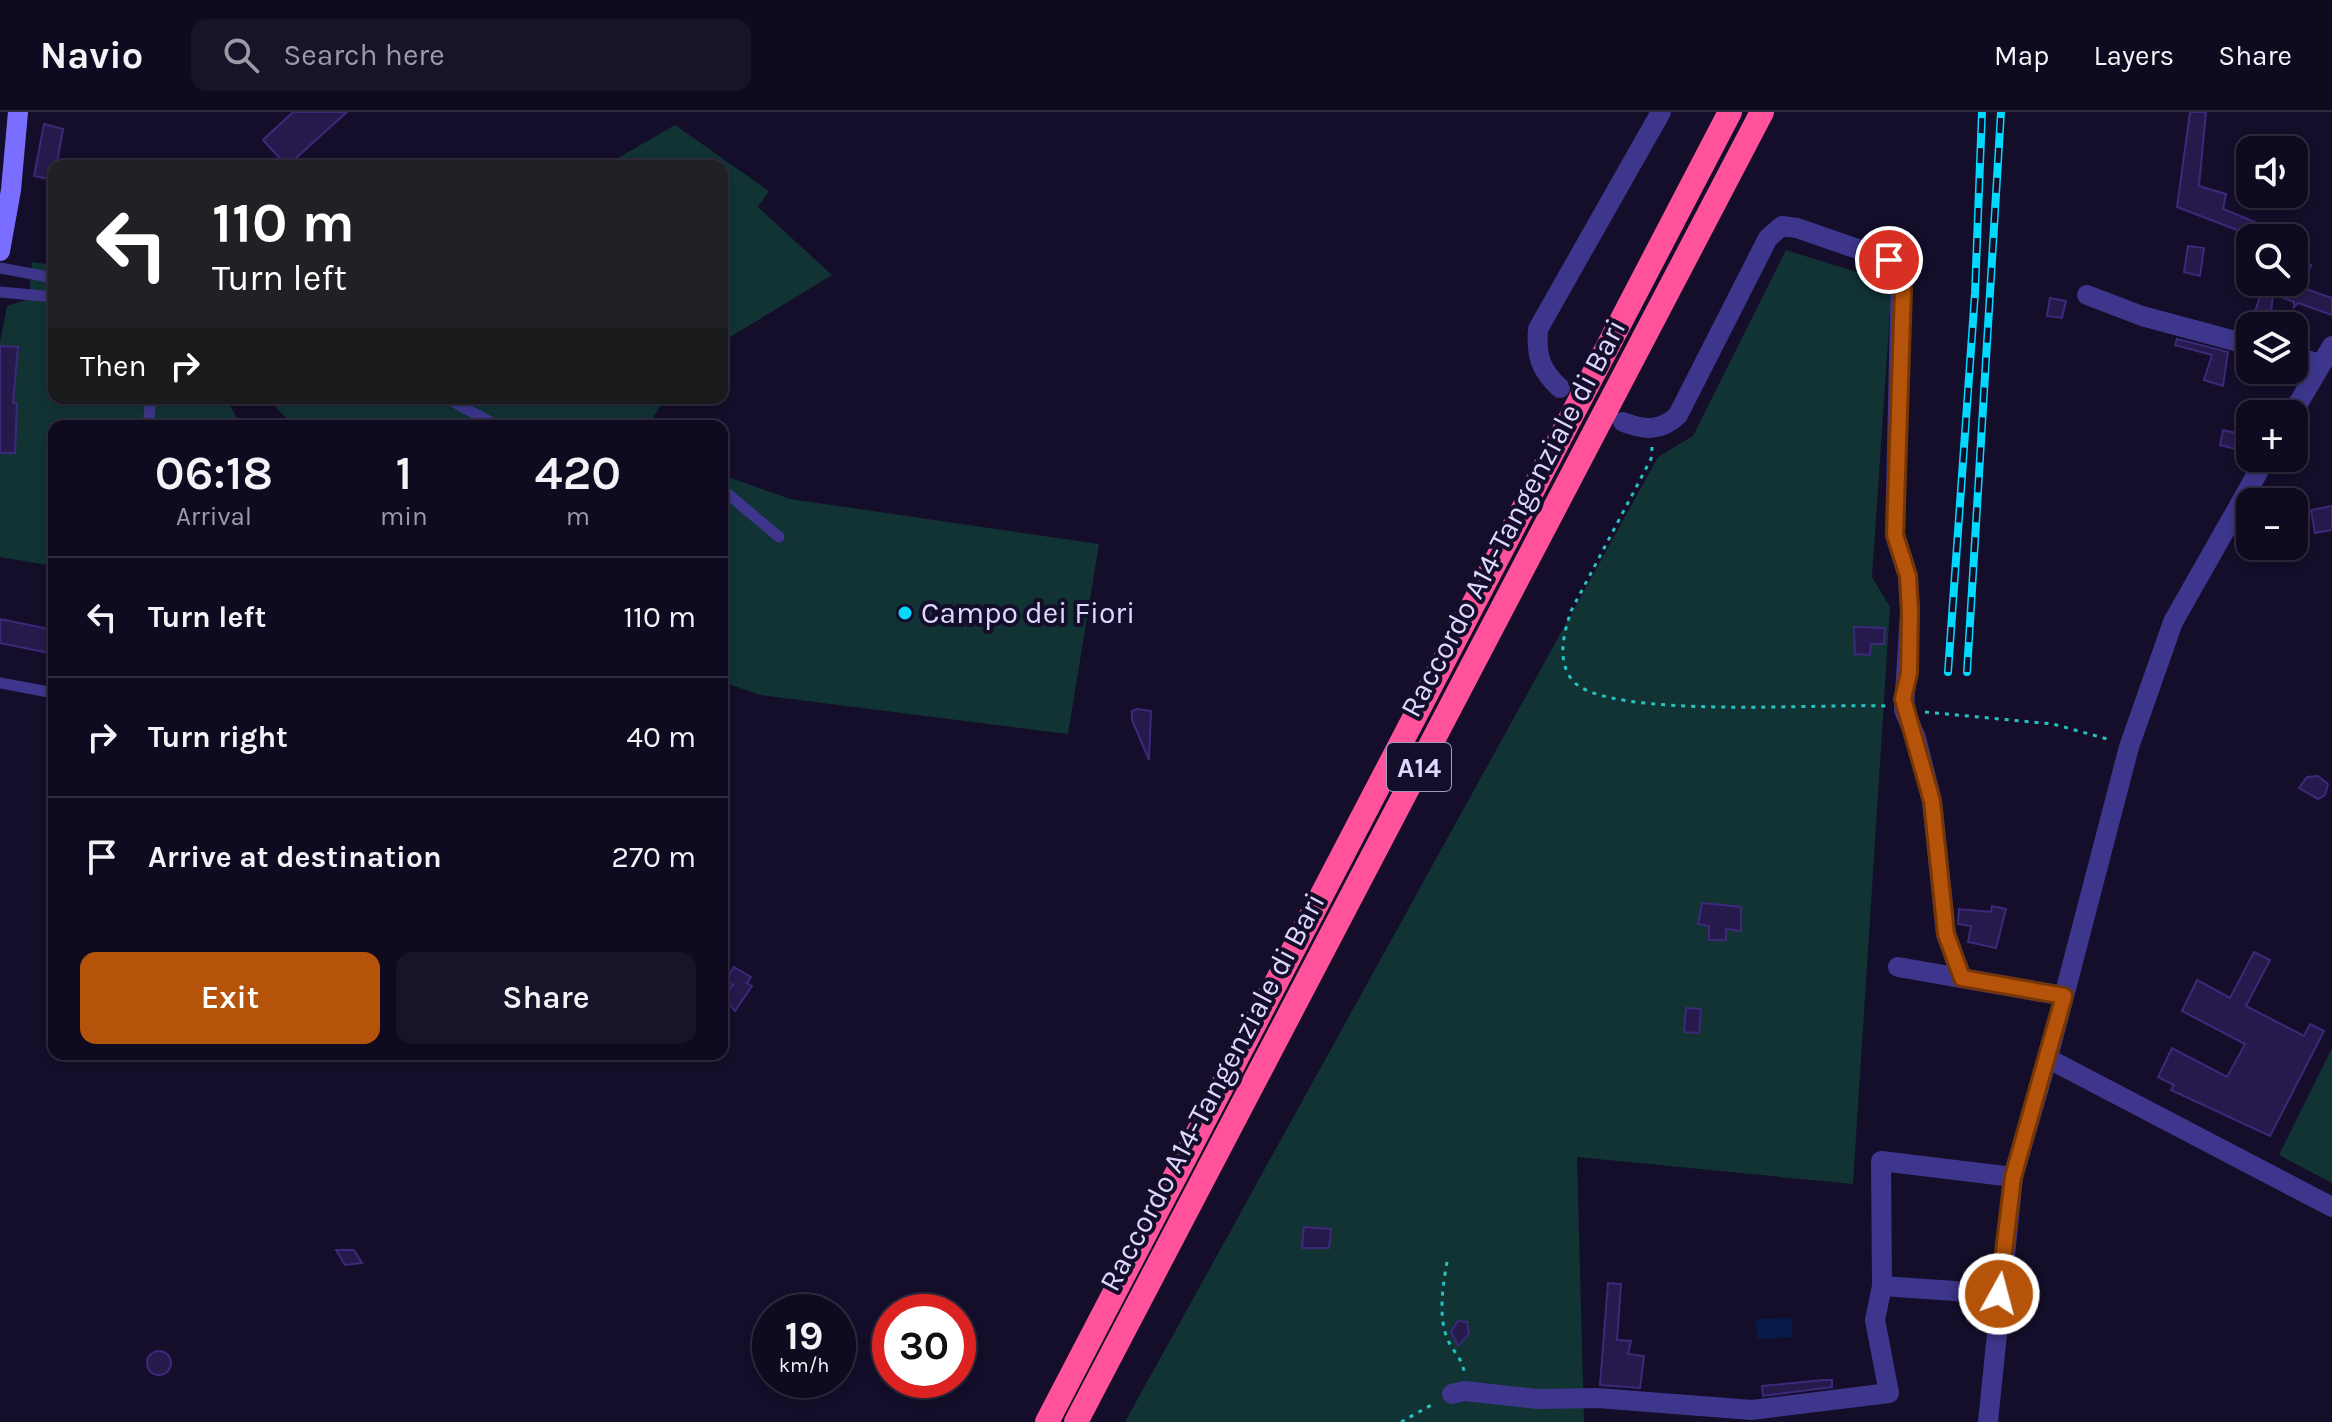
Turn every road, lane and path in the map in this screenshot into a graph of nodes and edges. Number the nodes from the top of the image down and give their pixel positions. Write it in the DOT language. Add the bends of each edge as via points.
graph roads {
  1 [pos="18,112"];
  2 [pos="1661,112"];
  3 [pos="1730,112"];
  4 [pos="1762,112"];
  5 [pos="0,251"];
  6 [pos="0,268"];
  7 [pos="48,277"];
  8 [pos="0,292"];
  9 [pos="2087,295"];
  10 [pos="48,296"];
  11 [pos="2236,341"];
  12 [pos="2332,346"];
  13 [pos="2308,361"];
  14 [pos="2321,364"];
  15 [pos="1560,388"];
  16 [pos="2300,400"];
  17 [pos="457,404"];
  18 [pos="487,420"];
  19 [pos="1623,422"];
  20 [pos="1653,429"];
  21 [pos="2258,472"];
  22 [pos="728,494"];
  23 [pos="779,537"];
  24 [pos="0,683"];
  25 [pos="48,692"];
  26 [pos="1904,710"];
  27 [pos="2129,747"];
  28 [pos="1898,967"];
  29 [pos="1962,978"];
  30 [pos="2064,996"];
  31 [pos="2047,1058"];
  32 [pos="2013,1177"];
  33 [pos="2332,1207"];
  34 [pos="1447,1262"];
  35 [pos="1882,1286"];
  36 [pos="1999,1294"];
  37 [pos="1458,1392"];
  38 [pos="1047,1422"];
  39 [pos="1076,1422"];
  40 [pos="1401,1422"];
  41 [pos="1988,1422"];
  1 -- 5 [label="street"];
  2 -- 15 [label="street" via="1538,329 1541,367"];
  3 -- 38 [label="highway, Raccordo A14-Tangenziale di Bari / A14"];
  4 -- 39 [label="highway, Raccordo A14-Tangenziale di Bari / A14"];
  6 -- 7 [label="lane"];
  8 -- 10 [label="lane"];
  9 -- 11 [label="street"];
  12 -- 14 [label="street"];
  13 -- 14 [label="street"];
  14 -- 16 [label="street"];
  17 -- 18 [label="lane"];
  19 -- 20 [label="street"];
  20 -- 26 [label="path" via="1651,459 1571,611 1563,636 1563,662 1572,680 1591,695 1617,701 1728,709 1833,703"];
  20 -- 26 [label="street" via="1670,423 1685,406 1768,238 1782,226 1889,260 1901,273 1895,535 1908,576 1910,611"];
  21 -- 27 [label="street" via="2173,622"];
  22 -- 23 [label="lane"];
  24 -- 25 [label="lane"];
  26 -- 27 [label="path" via="2053,724"];
  26 -- 29 [label="street" via="1932,801 1946,934"];
  27 -- 30 [label="street"];
  28 -- 29 [label="street"];
  29 -- 30 [label="street"];
  30 -- 31 [label="street"];
  31 -- 32 [label="street"];
  31 -- 33 [label="street"];
  32 -- 35 [label="street" via="1881,1161"];
  32 -- 36 [label="street"];
  34 -- 37 [label="path" via="1442,1293 1446,1333 1460,1355"];
  35 -- 36 [label="street"];
  35 -- 37 [label="street" via="1876,1334 1889,1393 1752,1410"];
  36 -- 41 [label="street"];
  37 -- 40 [label="path"];
}
